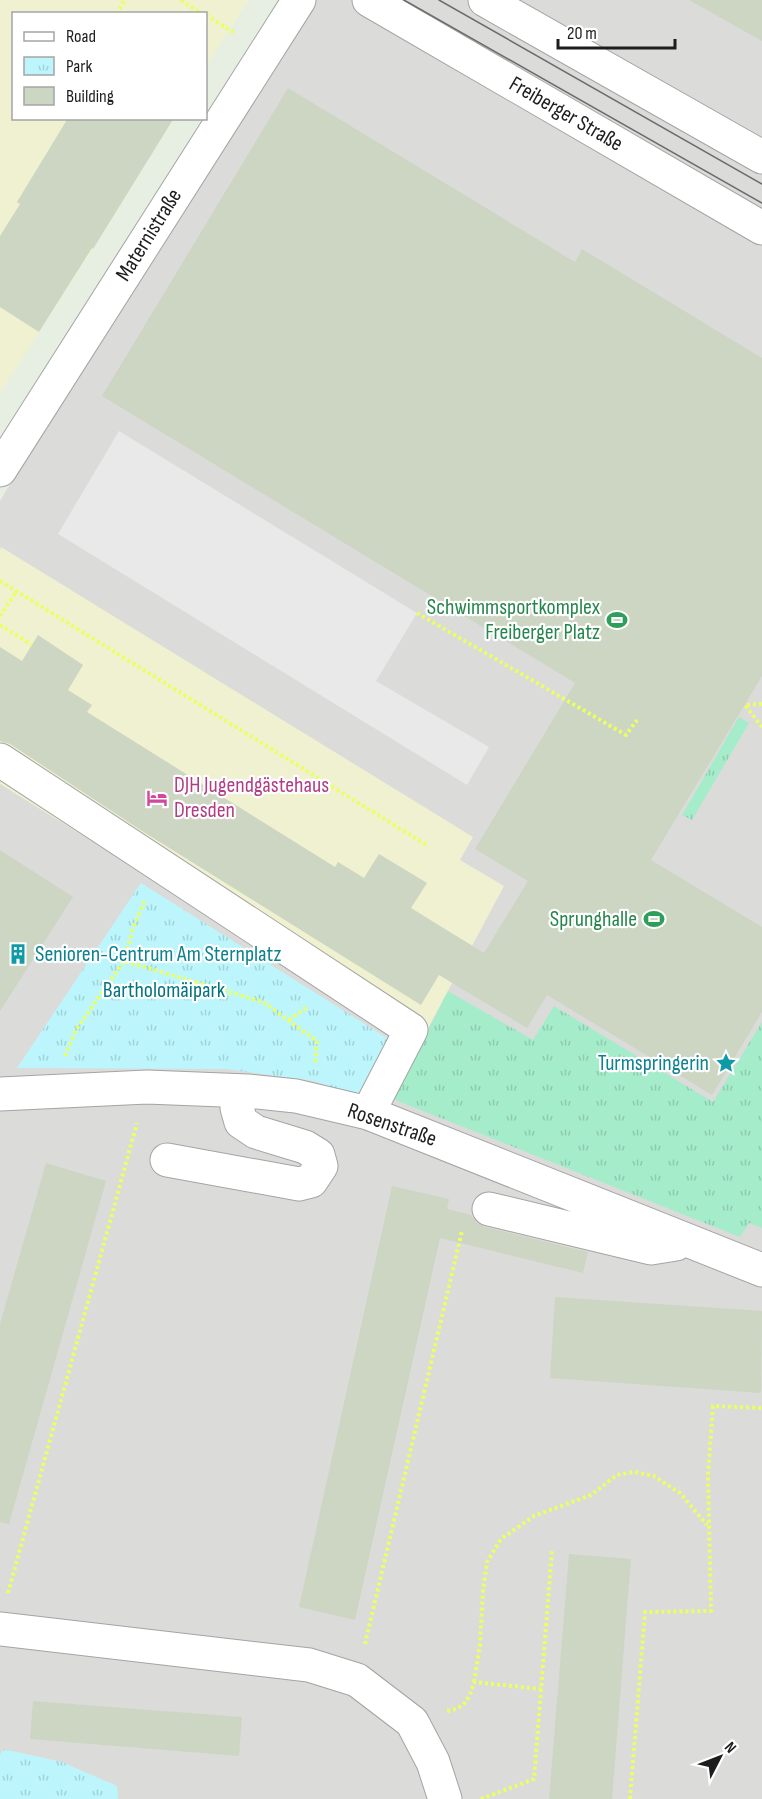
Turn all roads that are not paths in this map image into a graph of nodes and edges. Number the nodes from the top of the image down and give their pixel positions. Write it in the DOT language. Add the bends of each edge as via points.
graph roads {
  1 [pos="299,0"];
  2 [pos="369,0"];
  3 [pos="485,0"];
  4 [pos="762,157"];
  5 [pos="762,228"];
  6 [pos="0,470"];
  7 [pos="0,760"];
  8 [pos="238,1091"];
  9 [pos="0,1094"];
  10 [pos="368,1113"];
  11 [pos="167,1160"];
  12 [pos="489,1209"];
  13 [pos="690,1241"];
  14 [pos="762,1270"];
  15 [pos="3,1615"];
  16 [pos="445,1799"];
  1 -- 6 [label="street, Maternistraße"];
  2 -- 5 [label="street, Freiberger Straße"];
  3 -- 4 [label="street"];
  7 -- 10 [label="street" via="411,1030"];
  8 -- 9 [label="street, Rosenstraße" via="147,1087"];
  8 -- 10 [label="street, Rosenstraße" via="296,1096"];
  8 -- 11 [label="street" via="241,1122 256,1132 318,1155 321,1166 311,1181 299,1184"];
  10 -- 13 [label="street, Rosenstraße"];
  12 -- 13 [label="street" via="651,1248"];
  13 -- 14 [label="street, Rosenstraße"];
  15 -- 16 [label="street" via="309,1665 357,1680 412,1722 433,1762"];
}
